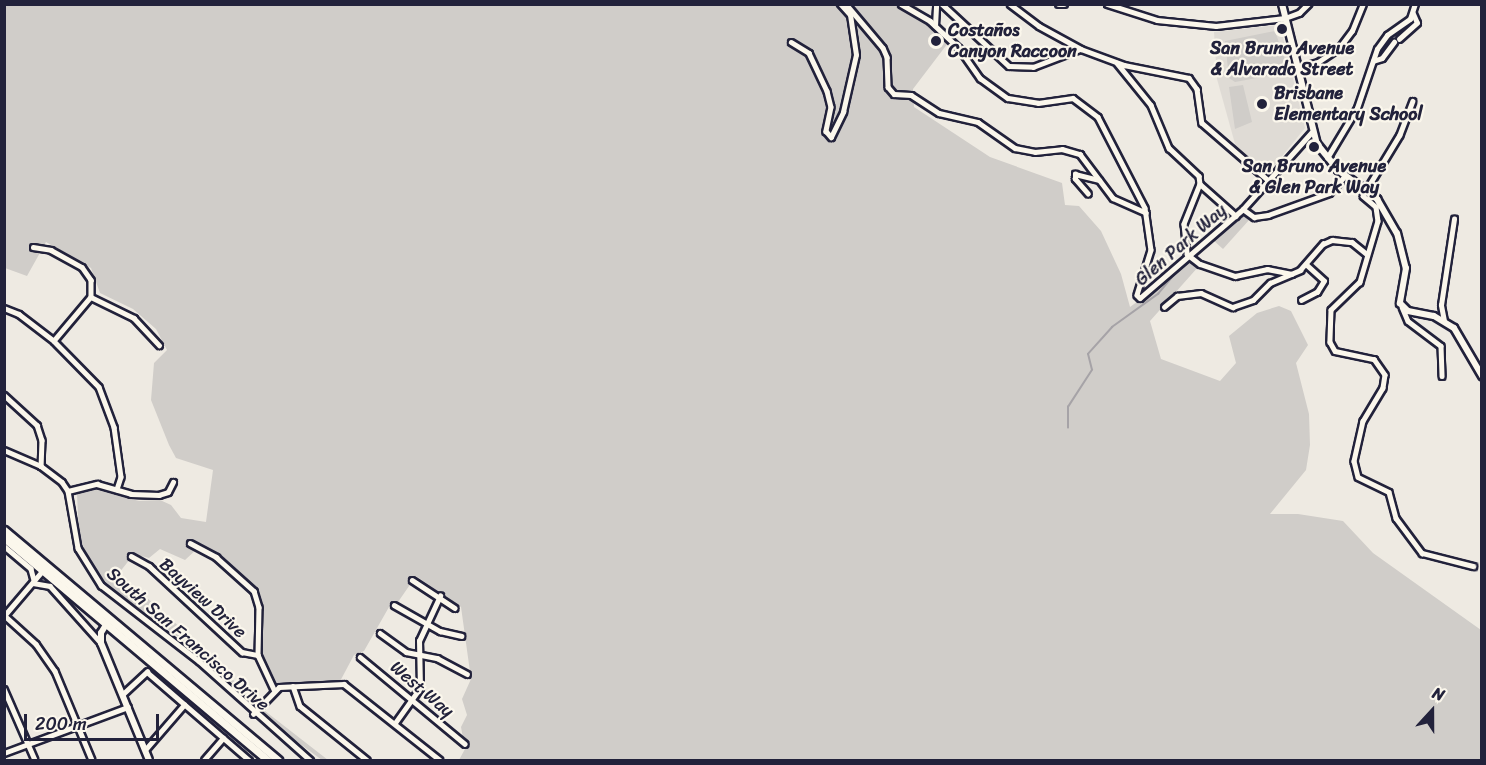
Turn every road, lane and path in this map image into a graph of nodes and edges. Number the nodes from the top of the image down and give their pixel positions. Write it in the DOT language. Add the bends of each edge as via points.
graph roads {
  1 [pos="840,4"];
  2 [pos="846,4"];
  3 [pos="901,4"];
  4 [pos="936,4"];
  5 [pos="942,4"];
  6 [pos="1010,4"];
  7 [pos="1059,4"];
  8 [pos="1064,4"];
  9 [pos="1107,4"];
  10 [pos="1282,4"];
  11 [pos="1308,4"];
  12 [pos="1362,4"];
  13 [pos="1415,4"];
  14 [pos="1413,14"];
  15 [pos="1285,18"];
  16 [pos="935,26"];
  17 [pos="1399,39"];
  18 [pos="791,42"];
  19 [pos="1394,42"];
  20 [pos="1081,49"];
  21 [pos="1373,61"];
  22 [pos="1118,63"];
  23 [pos="1296,68"];
  24 [pos="1413,101"];
  25 [pos="1311,133"];
  26 [pos="1327,158"];
  27 [pos="1345,176"];
  28 [pos="1268,180"];
  29 [pos="1102,181"];
  30 [pos="1200,184"];
  31 [pos="1366,190"];
  32 [pos="1088,194"];
  33 [pos="1244,209"];
  34 [pos="1146,213"];
  35 [pos="1236,216"];
  36 [pos="1454,219"];
  37 [pos="33,247"];
  38 [pos="1188,254"];
  39 [pos="1367,254"];
  40 [pos="1306,265"];
  41 [pos="1292,274"];
  42 [pos="91,297"];
  43 [pos="1301,300"];
  44 [pos="1164,307"];
  45 [pos="1402,307"];
  46 [pos="4,308"];
  47 [pos="1444,321"];
  48 [pos="54,340"];
  49 [pos="159,345"];
  50 [pos="1442,376"];
  51 [pos="1482,376"];
  52 [pos="4,395"];
  53 [pos="4,450"];
  54 [pos="41,466"];
  55 [pos="173,482"];
  56 [pos="117,489"];
  57 [pos="68,491"];
  58 [pos="4,530"];
  59 [pos="4,538"];
  60 [pos="190,543"];
  61 [pos="4,546"];
  62 [pos="131,556"];
  63 [pos="1473,566"];
  64 [pos="45,569"];
  65 [pos="412,580"];
  66 [pos="33,583"];
  67 [pos="440,596"];
  68 [pos="394,605"];
  69 [pos="455,608"];
  70 [pos="5,615"];
  71 [pos="110,619"];
  72 [pos="425,622"];
  73 [pos="105,625"];
  74 [pos="380,633"];
  75 [pos="461,636"];
  76 [pos="101,643"];
  77 [pos="258,655"];
  78 [pos="418,656"];
  79 [pos="360,657"];
  80 [pos="467,674"];
  81 [pos="293,686"];
  82 [pos="4,689"];
  83 [pos="274,690"];
  84 [pos="123,694"];
  85 [pos="412,702"];
  86 [pos="184,705"];
  87 [pos="128,707"];
  88 [pos="253,714"];
  89 [pos="395,723"];
  90 [pos="78,727"];
  91 [pos="223,738"];
  92 [pos="465,744"];
  93 [pos="30,746"];
  94 [pos="145,750"];
  95 [pos="4,753"];
  96 [pos="35,760"];
  97 [pos="92,760"];
  98 [pos="149,760"];
  99 [pos="204,760"];
  100 [pos="249,760"];
  101 [pos="268,760"];
  102 [pos="278,760"];
  103 [pos="310,760"];
  104 [pos="367,760"];
  105 [pos="440,760"];
  1 -- 18 [label="street" via="850,15 856,55 843,112 834,132 827,136 831,107 827,91 809,53"];
  2 -- 29 [label="street" via="883,48 888,87 894,93 911,95 943,114 978,122 1015,148 1072,151 1084,158"];
  3 -- 16 [label="street"];
  4 -- 16 [label="street"];
  5 -- 20 [label="street" via="1009,66 1034,67"];
  6 -- 20 [label="street" via="1039,26"];
  7 -- 8 [label="street"];
  9 -- 15 [label="street" via="1156,20 1190,25 1229,26"];
  10 -- 15 [label="street"];
  11 -- 15 [label="street" via="1299,13"];
  12 -- 23 [label="street" via="1352,31 1339,48 1318,62"];
  13 -- 14 [label="street"];
  14 -- 17 [label="street" via="1417,23"];
  14 -- 21 [label="street" via="1387,35"];
  15 -- 23 [label="street"];
  16 -- 34 [label="street" via="959,48 984,81 1008,98 1038,103 1069,98 1091,110 1105,127"];
  19 -- 21 [label="street" via="1382,58"];
  20 -- 22 [label="street"];
  21 -- 26 [label="street" via="1357,108"];
  22 -- 28 [label="street" via="1189,78 1197,89 1202,123"];
  22 -- 30 [label="street" via="1151,105 1168,148 1196,170"];
  23 -- 25 [label="street"];
  24 -- 31 [label="street" via="1400,135"];
  25 -- 26 [label="street"];
  25 -- 28 [label="street, Glen Park Way"];
  26 -- 27 [label="street"];
  27 -- 31 [label="street"];
  27 -- 33 [label="street" via="1329,193 1268,215 1256,218"];
  28 -- 33 [label="street, Glen Park Way"];
  29 -- 32 [label="street" via="1075,174"];
  29 -- 34 [label="street" via="1113,198"];
  30 -- 35 [label="street"];
  30 -- 38 [label="street" via="1184,225"];
  31 -- 39 [label="street" via="1363,196 1378,213"];
  31 -- 45 [label="street" via="1380,202 1399,236 1406,268 1399,298"];
  33 -- 35 [label="street, Glen Park Way"];
  34 -- 38 [label="street, Glen Park Way" via="1151,250 1137,295 1140,298 1172,275"];
  35 -- 38 [label="street, Glen Park Way"];
  36 -- 47 [label="street" via="1441,305"];
  37 -- 42 [label="street" via="51,250 82,267 91,280"];
  38 -- 41 [label="street" via="1200,264 1235,276 1267,269"];
  39 -- 40 [label="street" via="1352,242 1332,240 1323,244"];
  39 -- 63 [label="street" via="1356,288 1331,310 1332,348 1365,354 1374,359 1385,375 1383,388 1363,421 1354,470 1358,477 1389,492 1396,518 1422,553"];
  40 -- 41 [label="street"];
  40 -- 43 [label="street" via="1324,281 1317,292"];
  41 -- 44 [label="street" via="1270,283 1253,300 1233,307 1201,293 1177,296"];
  42 -- 48 [label="street"];
  42 -- 49 [label="street" via="135,318"];
  45 -- 47 [label="street"];
  45 -- 50 [label="street" via="1408,321 1441,346"];
  46 -- 48 [label="street" via="19,314"];
  47 -- 51 [label="street" via="1464,339"];
  48 -- 56 [label="street" via="88,373 108,405 121,477"];
  52 -- 54 [label="street" via="37,425 42,440"];
  53 -- 54 [label="street"];
  54 -- 57 [label="street" via="53,473"];
  55 -- 56 [label="street" via="168,492 159,495"];
  56 -- 57 [label="street" via="97,484"];
  57 -- 88 [label="street, South San Francisco Drive" via="78,548 96,579 199,662"];
  58 -- 64 [label="main road"];
  59 -- 64 [label="main road"];
  60 -- 77 [label="street" via="216,557 254,591 259,607"];
  61 -- 66 [label="street" via="33,573"];
  62 -- 77 [label="street, Bayview Drive" via="149,566 242,652"];
  64 -- 66 [label="street"];
  64 -- 71 [label="main road"];
  64 -- 73 [label="main road"];
  65 -- 67 [label="street"];
  66 -- 70 [label="street"];
  66 -- 76 [label="street" via="50,586"];
  67 -- 69 [label="street"];
  67 -- 72 [label="street"];
  68 -- 72 [label="street"];
  70 -- 90 [label="street" via="46,656"];
  71 -- 73 [label="street"];
  71 -- 102 [label="main road"];
  72 -- 75 [label="street"];
  72 -- 78 [label="street"];
  73 -- 76 [label="street"];
  73 -- 101 [label="main road"];
  74 -- 78 [label="street"];
  76 -- 84 [label="street"];
  77 -- 83 [label="street"];
  78 -- 80 [label="street" via="447,662"];
  78 -- 85 [label="street" via="420,688"];
  79 -- 85 [label="street, West Way"];
  81 -- 83 [label="street"];
  81 -- 89 [label="street" via="344,684"];
  81 -- 104 [label="street" via="300,706"];
  82 -- 93 [label="street"];
  83 -- 88 [label="street"];
  84 -- 86 [label="street" via="147,672"];
  84 -- 87 [label="street"];
  85 -- 89 [label="street"];
  85 -- 92 [label="street, West Way"];
  86 -- 91 [label="street"];
  86 -- 94 [label="street"];
  87 -- 90 [label="street"];
  87 -- 94 [label="street"];
  88 -- 103 [label="street, South San Francisco Drive"];
  89 -- 105 [label="street"];
  90 -- 93 [label="street"];
  90 -- 97 [label="street"];
  91 -- 99 [label="street"];
  91 -- 100 [label="street"];
  93 -- 95 [label="street"];
  93 -- 96 [label="street"];
  94 -- 98 [label="street"];
}
